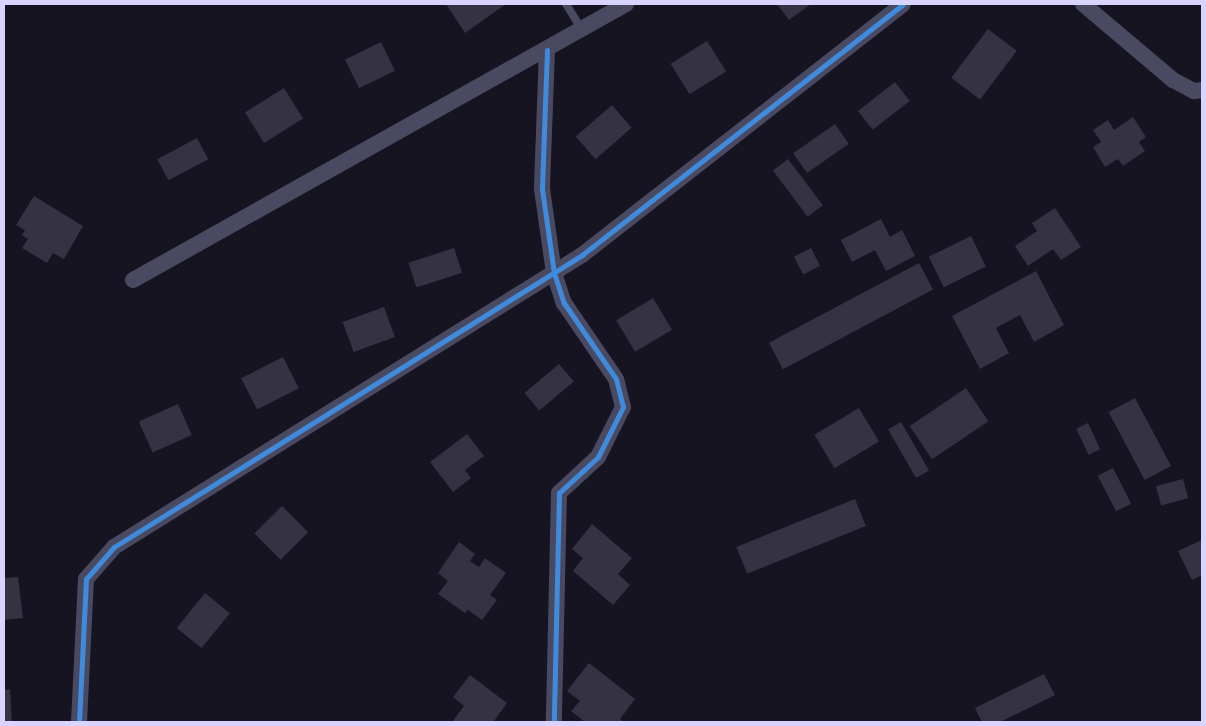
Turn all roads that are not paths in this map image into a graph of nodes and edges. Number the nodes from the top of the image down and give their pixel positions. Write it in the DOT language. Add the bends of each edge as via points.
graph roads {
  1 [pos="566,4"];
  2 [pos="626,4"];
  3 [pos="903,4"];
  4 [pos="1083,4"];
  5 [pos="583,30"];
  6 [pos="547,50"];
  7 [pos="1202,90"];
  8 [pos="554,273"];
  9 [pos="133,280"];
  10 [pos="79,722"];
  11 [pos="554,722"];
  1 -- 5 [label="lane"];
  2 -- 5 [label="street"];
  3 -- 8 [label="street" via="582,255"];
  4 -- 7 [label="street" via="1172,80 1194,91"];
  5 -- 6 [label="street"];
  6 -- 8 [label="street" via="542,189"];
  6 -- 9 [label="street"];
  8 -- 10 [label="street" via="114,547 86,579"];
  8 -- 11 [label="street" via="564,303 616,379 623,407 598,457 559,493"];
}
